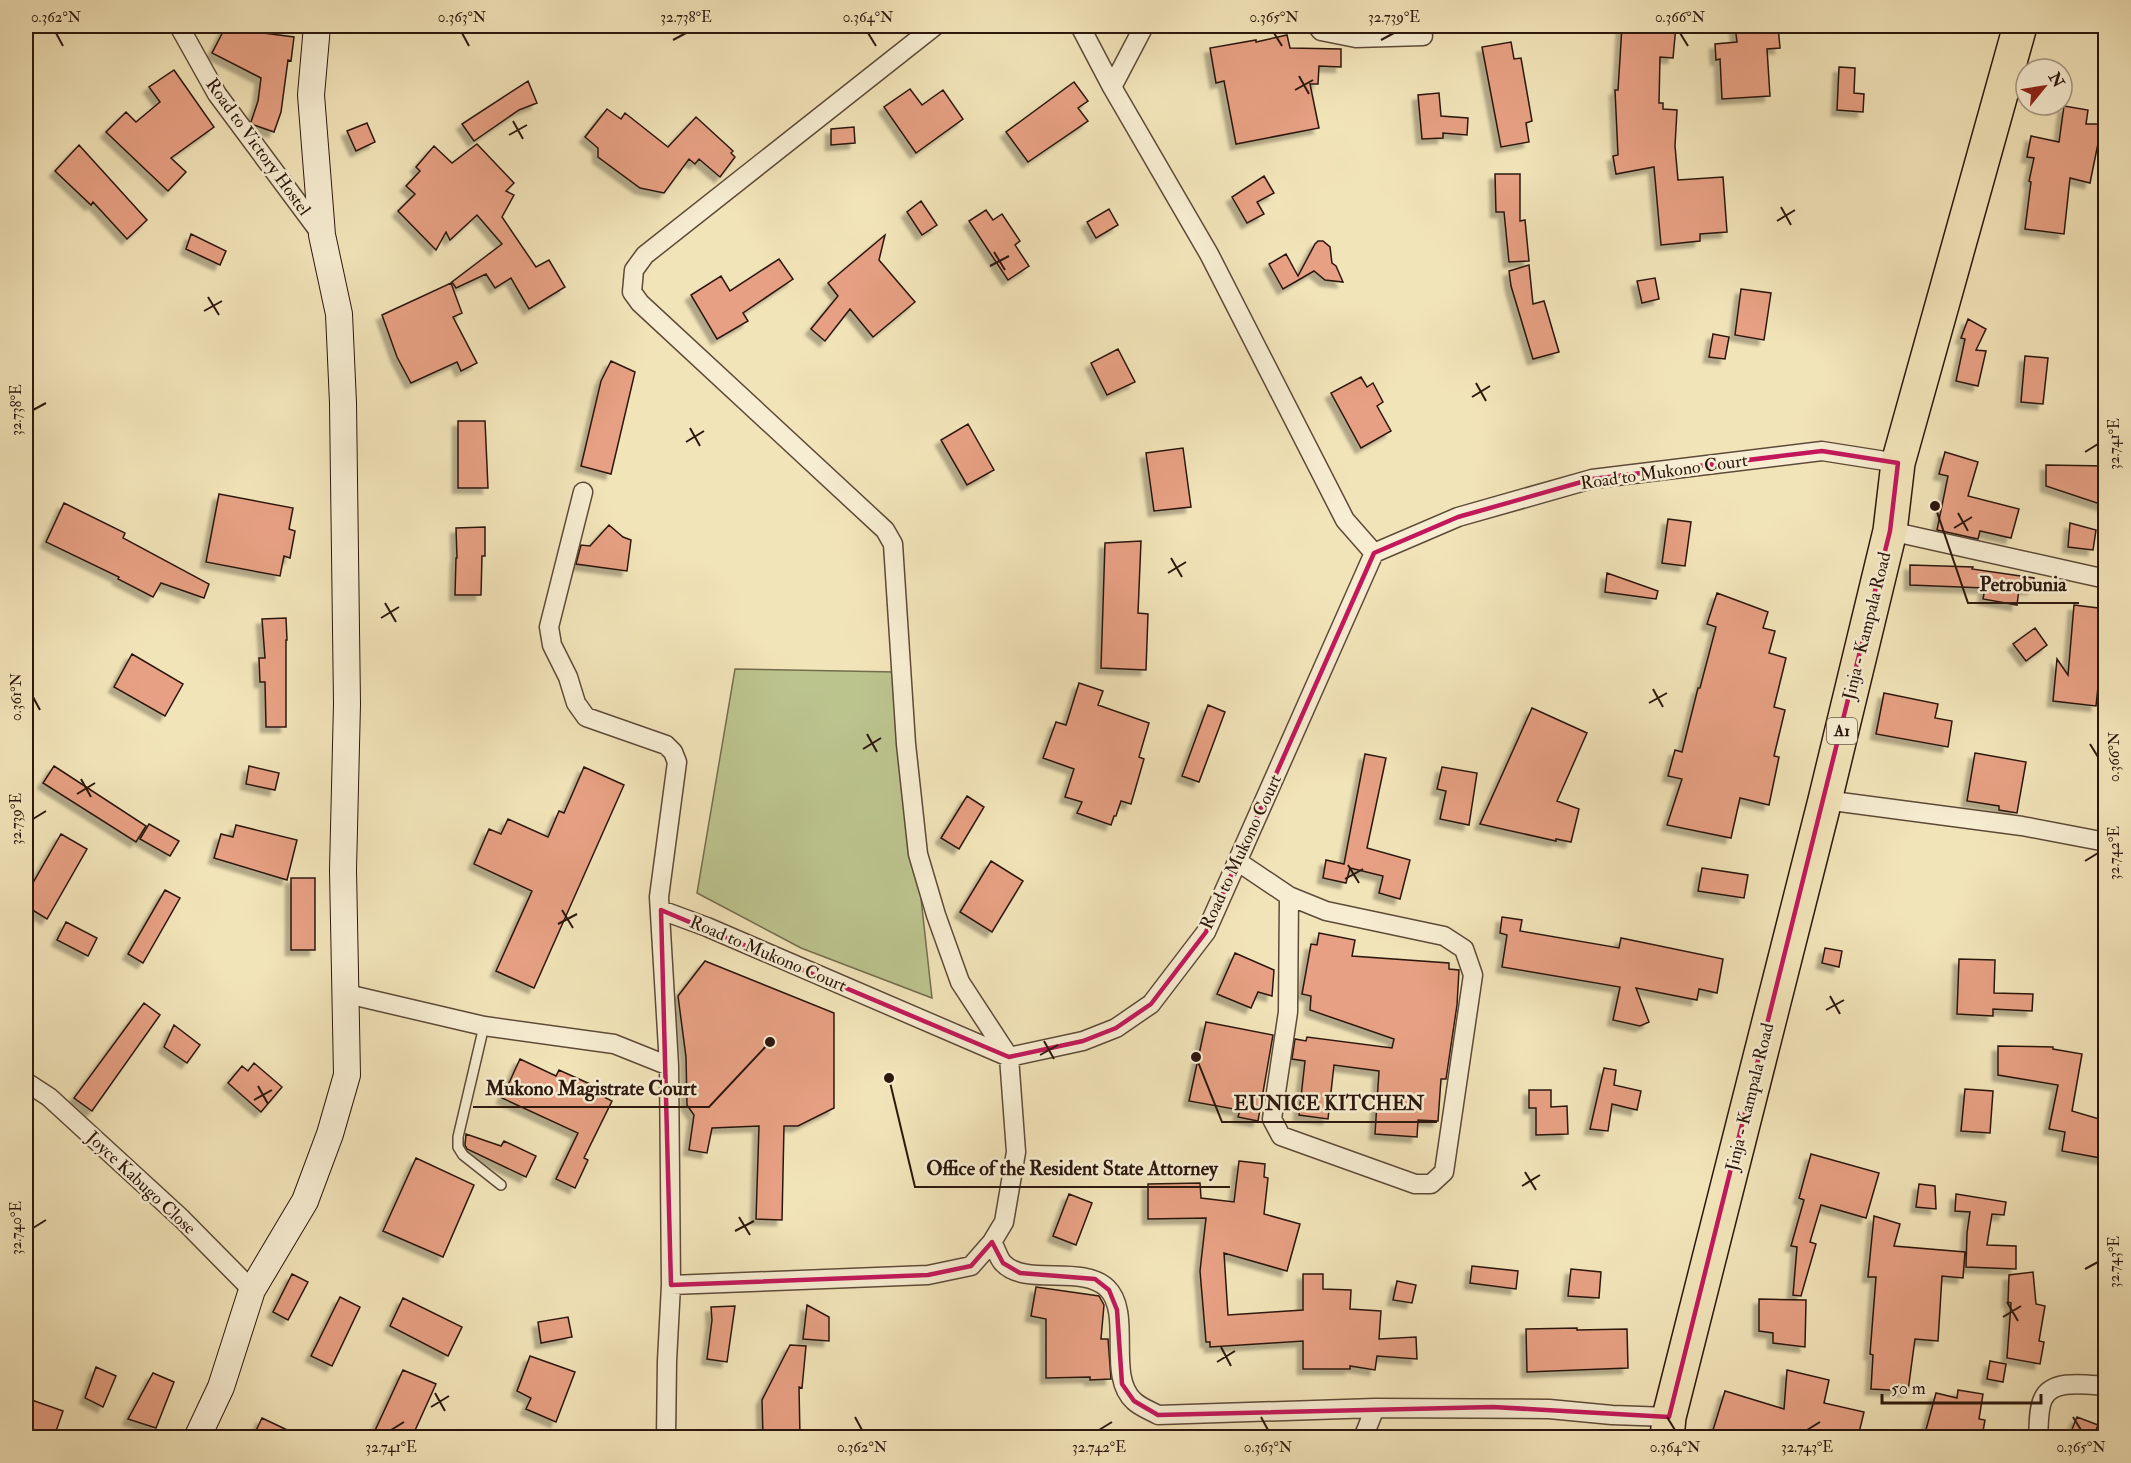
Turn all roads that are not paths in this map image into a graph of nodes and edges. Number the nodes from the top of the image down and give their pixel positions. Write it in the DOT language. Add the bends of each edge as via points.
graph roads {
  1 [pos="179,26"];
  2 [pos="317,26"];
  3 [pos="935,26"];
  4 [pos="1080,26"];
  5 [pos="1144,26"];
  6 [pos="1317,26"];
  7 [pos="2020,26"];
  8 [pos="1423,36"];
  9 [pos="1112,87"];
  10 [pos="322,235"];
  11 [pos="1898,463"];
  12 [pos="583,492"];
  13 [pos="1890,531"];
  14 [pos="1374,553"];
  15 [pos="2106,579"];
  16 [pos="1825,800"];
  17 [pos="2106,842"];
  18 [pos="1238,861"];
  19 [pos="1289,896"];
  20 [pos="661,910"];
  21 [pos="347,994"];
  22 [pos="484,1026"];
  23 [pos="1009,1057"];
  24 [pos="669,1066"];
  25 [pos="26,1082"];
  26 [pos="501,1185"];
  27 [pos="992,1242"];
  28 [pos="671,1285"];
  29 [pos="252,1290"];
  30 [pos="2106,1386"];
  31 [pos="1375,1408"];
  32 [pos="1668,1427"];
  33 [pos="197,1437"];
  34 [pos="666,1437"];
  35 [pos="1363,1437"];
  36 [pos="2038,1437"];
  1 -- 10 [label="street, Road to Victory Hostel" via="217,94"];
  2 -- 10 [label="street" via="311,95"];
  3 -- 23 [label="street" via="645,255 634,270 632,292 874,519 893,544 906,744 918,854 960,982"];
  4 -- 9 [label="street"];
  5 -- 9 [label="street"];
  6 -- 8 [label="street" via="1321,31 1356,38"];
  7 -- 11 [label="highway, Jinja - Kampala Road / A1"];
  9 -- 14 [label="street" via="1209,254 1345,520"];
  10 -- 21 [label="street" via="339,314 343,403 347,704 343,870"];
  11 -- 13 [label="highway, Jinja - Kampala Road / A1"];
  11 -- 14 [label="street, Road to Mukono Court" via="1822,451 1592,479 1458,517"];
  12 -- 20 [label="street" via="549,627 552,645 576,703 586,717 666,745 673,752 677,762 659,897"];
  13 -- 15 [label="street"];
  13 -- 16 [label="highway, Jinja - Kampala Road / A1"];
  14 -- 18 [label="street, Road to Mukono Court"];
  16 -- 17 [label="street" via="2022,826"];
  16 -- 32 [label="highway, Jinja - Kampala Road / A1"];
  18 -- 19 [label="street"];
  18 -- 23 [label="street, Road to Mukono Court" via="1206,932 1151,1004 1116,1028 1083,1041"];
  19 -- 19 [label="street" via="1326,911 1444,936 1464,949 1473,975 1444,1172 1431,1184 1415,1184 1281,1136 1272,1119 1288,1012"];
  20 -- 23 [label="street, Road to Mukono Court"];
  20 -- 24 [label="street, Road to Mukono Court"];
  21 -- 22 [label="street"];
  21 -- 29 [label="street" via="347,1075 330,1134 305,1201"];
  22 -- 24 [label="street" via="614,1044"];
  22 -- 26 [label="lane" via="458,1148"];
  23 -- 27 [label="street" via="1016,1152 1004,1222"];
  24 -- 28 [label="street, Road to Mukono Court"];
  25 -- 29 [label="street, Joyce Kabugo Close" via="49,1097 182,1219"];
  27 -- 28 [label="street" via="971,1266 928,1275"];
  27 -- 31 [label="street" via="1003,1263 1020,1273 1095,1278 1109,1290 1118,1311 1122,1384 1134,1401 1158,1415"];
  28 -- 34 [label="street, Road to Mukono Court"];
  29 -- 33 [label="street" via="221,1387"];
  30 -- 36 [label="street" via="2064,1385 2052,1390 2043,1399"];
  31 -- 32 [label="street" via="1527,1408 1612,1415"];
  31 -- 35 [label="street"];
}
